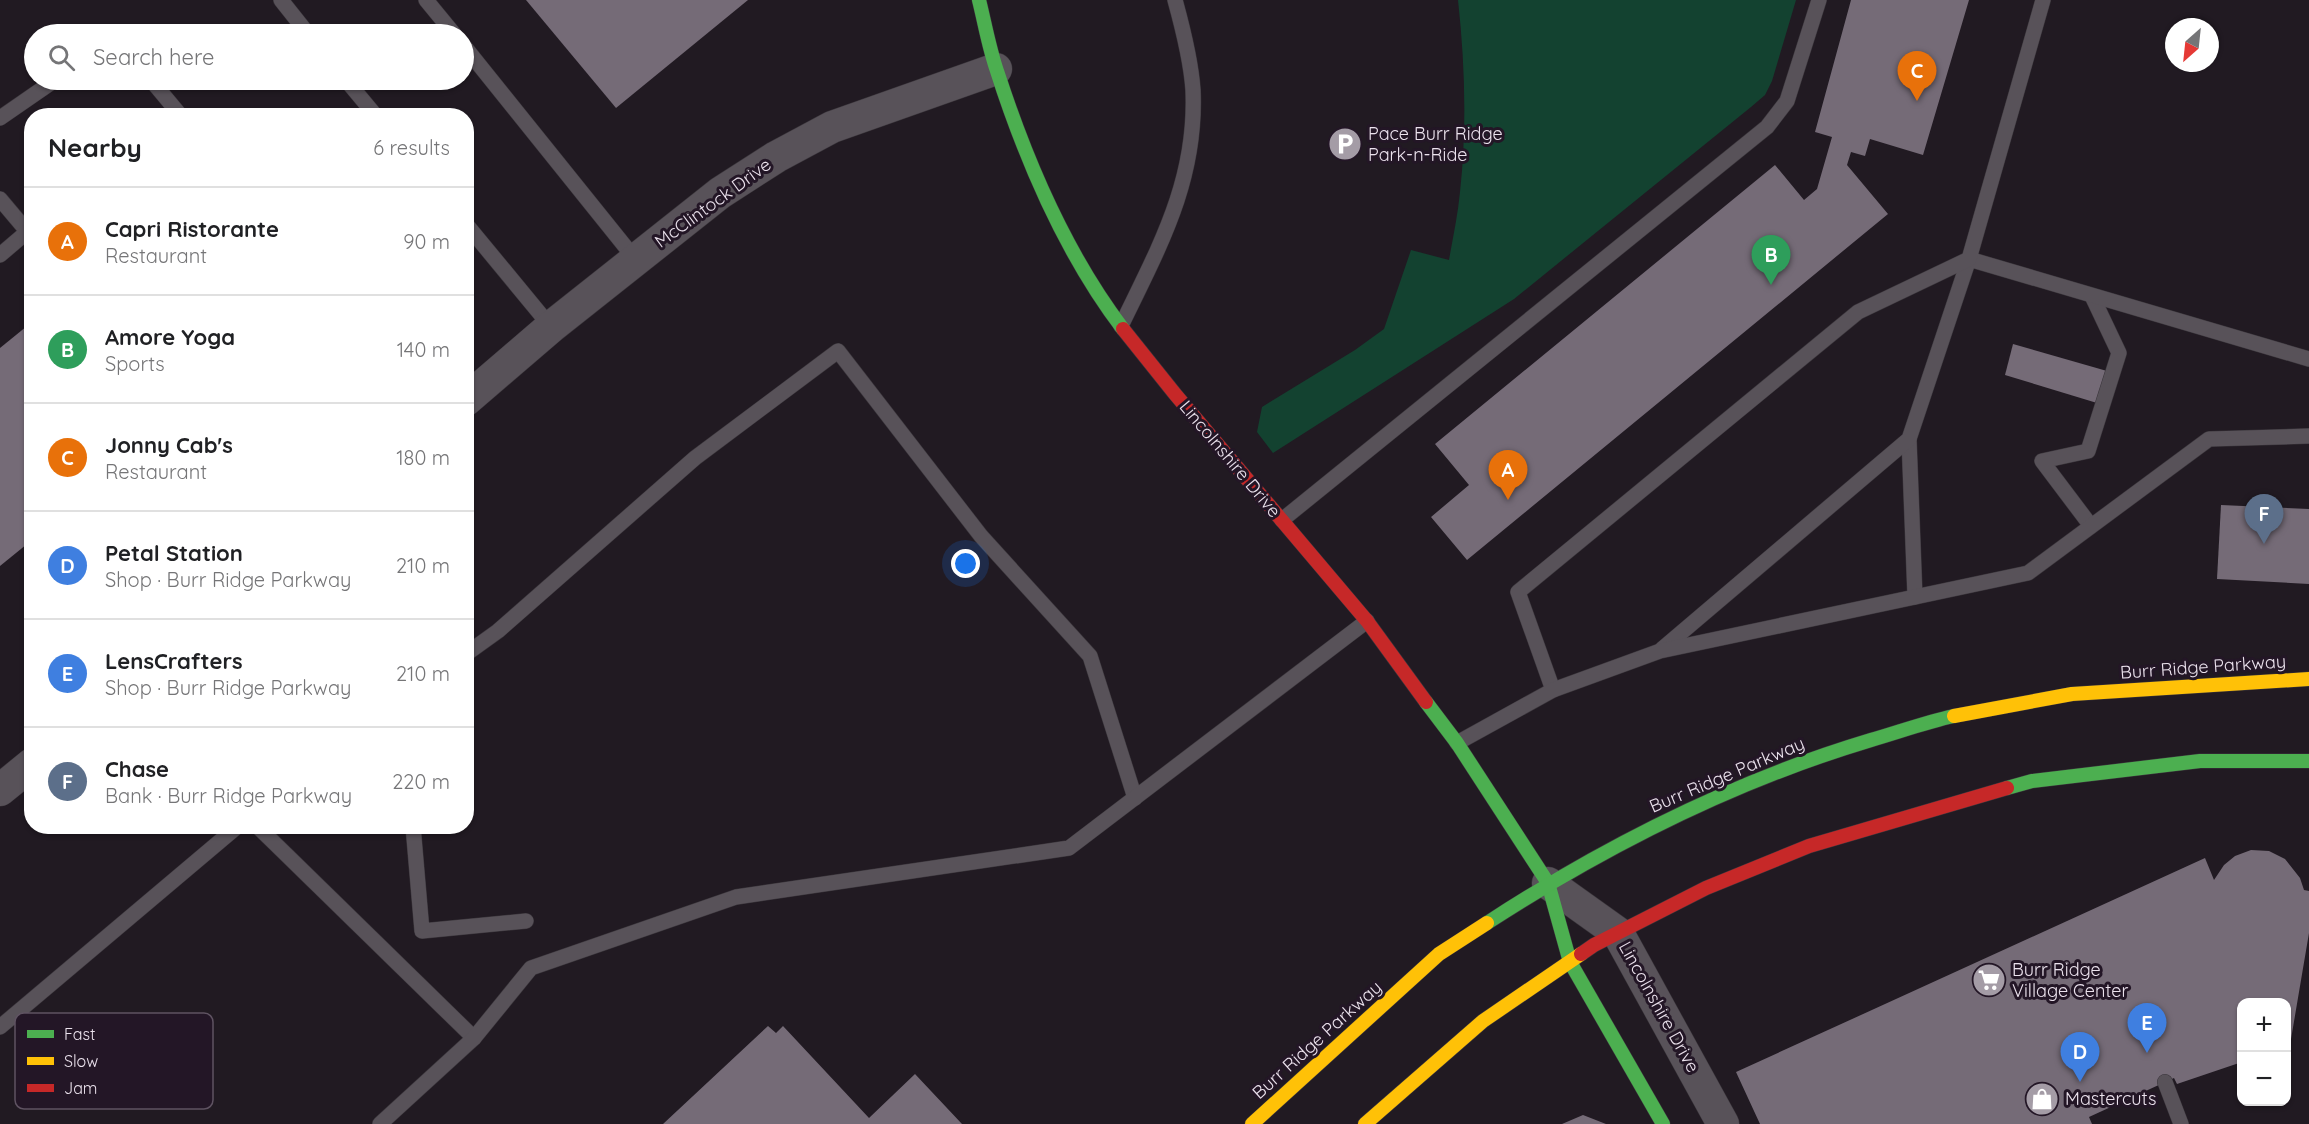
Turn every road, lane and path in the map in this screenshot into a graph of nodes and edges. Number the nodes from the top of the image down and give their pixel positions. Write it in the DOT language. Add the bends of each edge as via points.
graph roads {
  1 [pos="280,0"];
  2 [pos="426,0"];
  3 [pos="979,0"];
  4 [pos="1175,0"];
  5 [pos="1819,0"];
  6 [pos="2043,0"];
  7 [pos="300,24"];
  8 [pos="446,24"];
  9 [pos="474,58"];
  10 [pos="996,69"];
  11 [pos="41,90"];
  12 [pos="160,90"];
  13 [pos="354,90"];
  14 [pos="175,108"];
  15 [pos="369,108"];
  16 [pos="0,118"];
  17 [pos="0,199"];
  18 [pos="24,228"];
  19 [pos="474,234"];
  20 [pos="24,238"];
  21 [pos="0,255"];
  22 [pos="636,260"];
  23 [pos="1969,260"];
  24 [pos="2092,296"];
  25 [pos="1121,326"];
  26 [pos="551,327"];
  27 [pos="2309,359"];
  28 [pos="474,393"];
  29 [pos="2309,436"];
  30 [pos="1910,440"];
  31 [pos="1282,520"];
  32 [pos="2091,526"];
  33 [pos="1915,597"];
  34 [pos="1367,621"];
  35 [pos="474,648"];
  36 [pos="1660,651"];
  37 [pos="2309,679"];
  38 [pos="1553,690"];
  39 [pos="1457,743"];
  40 [pos="2309,761"];
  41 [pos="24,770"];
  42 [pos="0,790"];
  43 [pos="1135,798"];
  44 [pos="229,834"];
  45 [pos="265,834"];
  46 [pos="414,834"];
  47 [pos="1548,883"];
  48 [pos="526,921"];
  49 [pos="1618,933"];
  50 [pos="1570,962"];
  51 [pos="17,1013"];
  52 [pos="15,1014"];
  53 [pos="0,1027"];
  54 [pos="474,1038"];
  55 [pos="2165,1082"];
  56 [pos="380,1124"];
  57 [pos="1252,1124"];
  58 [pos="1365,1124"];
  59 [pos="1663,1124"];
  60 [pos="1723,1124"];
  61 [pos="2181,1124"];
  1 -- 7 [label="lane"];
  2 -- 8 [label="lane"];
  3 -- 10 [label="street, Lincolnshire Drive"];
  4 -- 25 [label="lane" via="1193,89 1186,169 1175,210"];
  5 -- 31 [label="lane" via="1787,101 1767,127"];
  6 -- 23 [label="lane"];
  9 -- 22 [label="lane"];
  10 -- 22 [label="street, McClintock Drive" via="832,127 720,193"];
  10 -- 25 [label="street, Lincolnshire Drive" via="1026,153 1059,224"];
  11 -- 16 [label="lane"];
  12 -- 14 [label="lane"];
  13 -- 15 [label="lane"];
  17 -- 18 [label="lane"];
  19 -- 26 [label="lane"];
  20 -- 21 [label="lane"];
  22 -- 26 [label="street, McClintock Drive"];
  23 -- 24 [label="lane"];
  23 -- 30 [label="lane"];
  23 -- 38 [label="lane" via="1858,312 1518,592"];
  24 -- 27 [label="lane"];
  24 -- 32 [label="lane" via="2119,353 2088,451 2042,461"];
  25 -- 31 [label="street, Lincolnshire Drive"];
  26 -- 28 [label="street, McClintock Drive"];
  29 -- 32 [label="lane" via="2209,439"];
  30 -- 33 [label="lane"];
  30 -- 36 [label="lane"];
  31 -- 34 [label="street, Lincolnshire Drive"];
  32 -- 33 [label="lane" via="2028,573"];
  33 -- 36 [label="lane"];
  34 -- 39 [label="street, Lincolnshire Drive"];
  34 -- 43 [label="lane"];
  35 -- 43 [label="lane" via="695,458 838,351 981,536 1090,656"];
  36 -- 38 [label="lane"];
  37 -- 47 [label="street, Burr Ridge Parkway" via="2072,694 1941,719 1817,756 1682,811"];
  38 -- 39 [label="lane"];
  39 -- 47 [label="street, Lincolnshire Drive"];
  40 -- 49 [label="street" via="2200,761 2032,781 1809,846 1706,888"];
  41 -- 42 [label="street"];
  43 -- 54 [label="lane" via="1069,848 736,897 531,969"];
  44 -- 51 [label="lane"];
  45 -- 54 [label="lane"];
  46 -- 48 [label="lane" via="422,931"];
  47 -- 49 [label="street, Lincolnshire Drive"];
  47 -- 50 [label="street, Lincolnshire Drive"];
  47 -- 57 [label="street, Burr Ridge Parkway" via="1439,954"];
  49 -- 50 [label="street"];
  49 -- 60 [label="street, Lincolnshire Drive"];
  50 -- 58 [label="street" via="1483,1021"];
  50 -- 59 [label="street, Lincolnshire Drive"];
  52 -- 53 [label="lane"];
  54 -- 56 [label="lane"];
  55 -- 61 [label="lane"];
}
